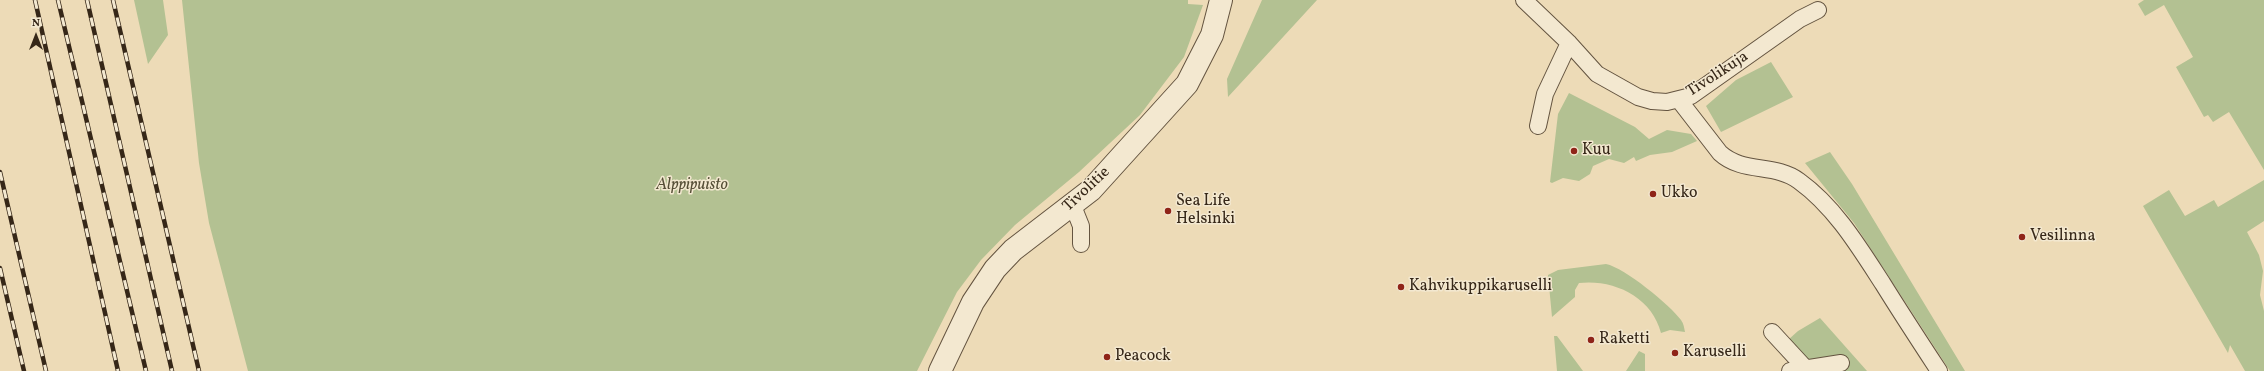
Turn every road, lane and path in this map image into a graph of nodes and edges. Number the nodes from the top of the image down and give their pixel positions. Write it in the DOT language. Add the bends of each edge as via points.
graph roads {
  1 [pos="1221,0"];
  2 [pos="1524,0"];
  3 [pos="1818,10"];
  4 [pos="1569,43"];
  5 [pos="1679,100"];
  6 [pos="1538,126"];
  7 [pos="1073,206"];
  8 [pos="1081,244"];
  9 [pos="1772,332"];
  10 [pos="1841,363"];
  11 [pos="1806,370"];
  12 [pos="940,371"];
  13 [pos="1790,371"];
  14 [pos="1939,371"];
  1 -- 7 [label="street, Tivolitie" via="1212,35 1187,84 1091,190"];
  2 -- 4 [label="lane, Tivolikuja"];
  3 -- 5 [label="lane, Tivolikuja" via="1800,19 1691,96"];
  4 -- 5 [label="lane, Tivolikuja" via="1597,74 1638,97 1652,101"];
  4 -- 6 [label="lane" via="1544,94"];
  5 -- 14 [label="lane" via="1728,160 1737,165 1796,178 1814,192 1856,243"];
  7 -- 8 [label="lane" via="1081,226"];
  7 -- 12 [label="street, Tivolitie" via="1013,250 995,269 973,302"];
  9 -- 11 [label="lane"];
  10 -- 11 [label="lane"];
  11 -- 13 [label="lane"];
}
